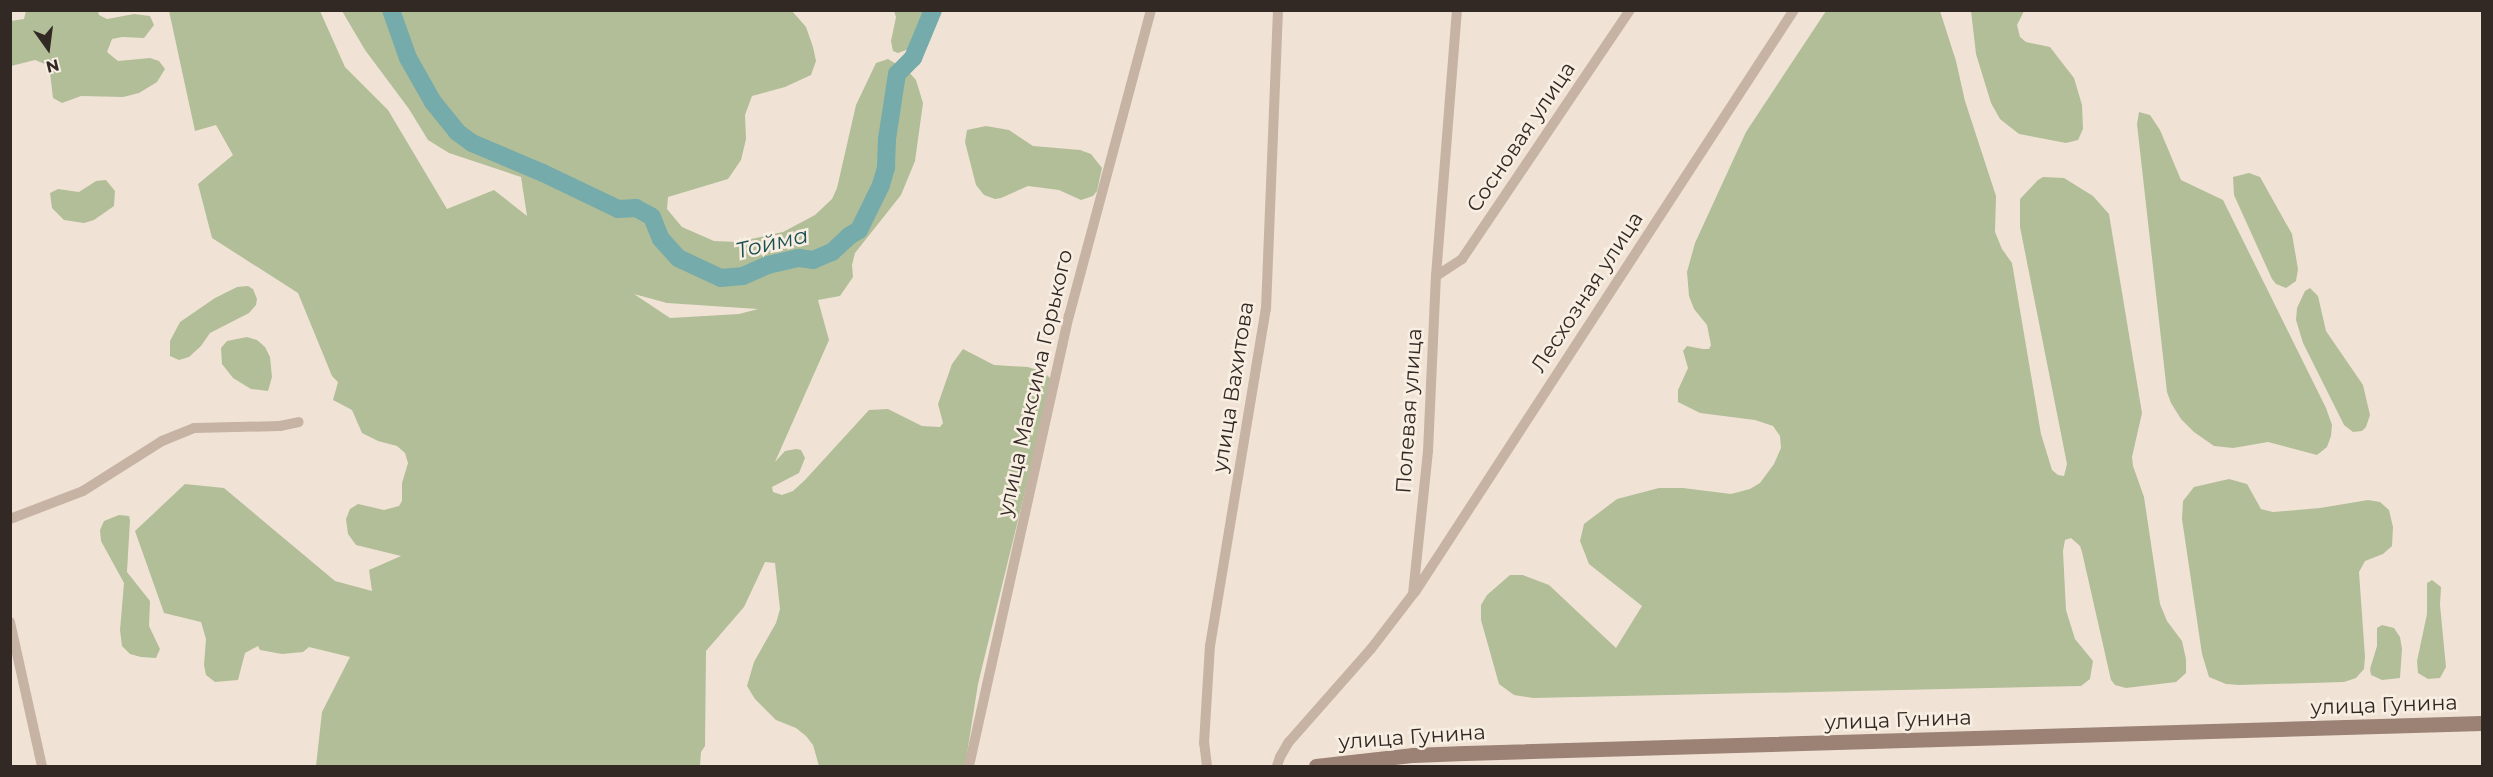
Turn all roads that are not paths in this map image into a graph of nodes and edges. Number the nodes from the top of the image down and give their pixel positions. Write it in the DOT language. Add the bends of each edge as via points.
graph roads {
  1 [pos="1151,10"];
  2 [pos="1278,10"];
  3 [pos="1457,10"];
  4 [pos="1630,10"];
  5 [pos="1794,10"];
  6 [pos="1436,276"];
  7 [pos="299,422"];
  8 [pos="10,519"];
  9 [pos="1413,594"];
  10 [pos="10,622"];
  11 [pos="2482,723"];
  12 [pos="42,766"];
  13 [pos="969,766"];
  14 [pos="1207,766"];
  15 [pos="1278,766"];
  16 [pos="1320,766"];
  1 -- 13 [label="street, улица Максима Горького" via="1069,316"];
  2 -- 14 [label="street, улица Вахитова" via="1266,309 1210,646 1204,743"];
  3 -- 6 [label="street, Полевая улица"];
  4 -- 6 [label="street, Сосновая улица" via="1462,259"];
  5 -- 9 [label="street, Лесхозная улица"];
  6 -- 9 [label="street, Полевая улица" via="1428,451"];
  7 -- 8 [label="street" via="194,428 162,441 83,491"];
  9 -- 15 [label="street" via="1371,649 1288,743"];
  10 -- 12 [label="street"];
  11 -- 16 [label="main road, улица Гунина" via="1465,753"];
}
